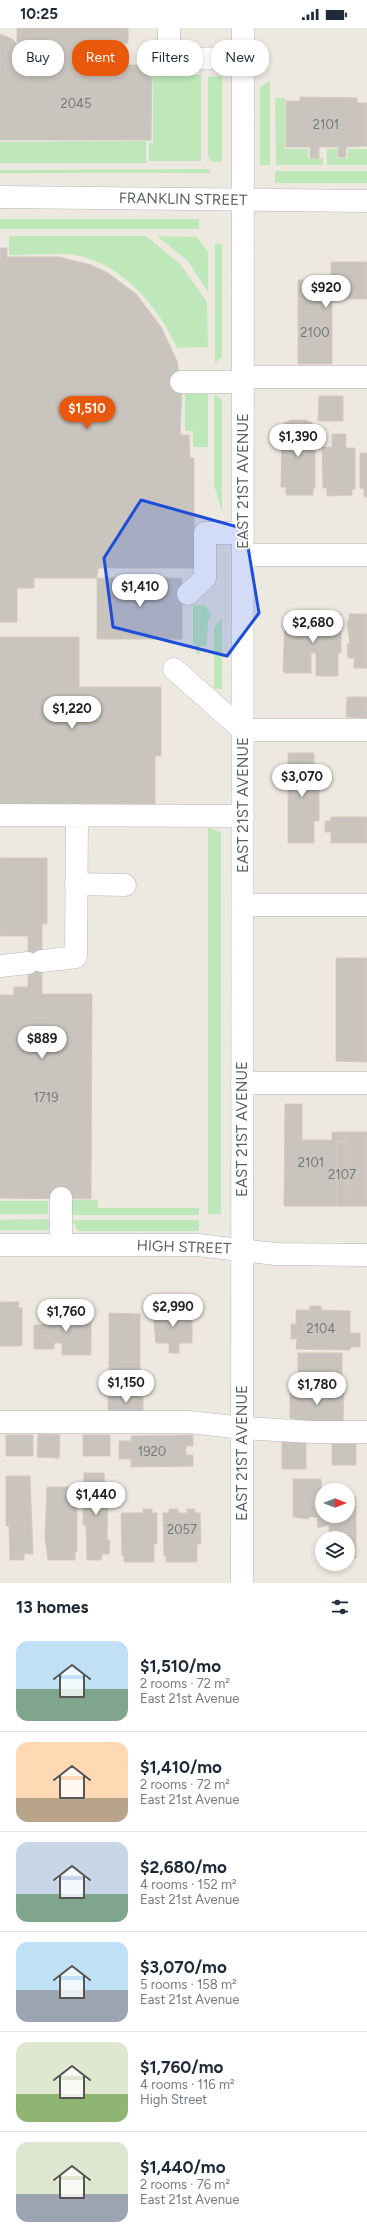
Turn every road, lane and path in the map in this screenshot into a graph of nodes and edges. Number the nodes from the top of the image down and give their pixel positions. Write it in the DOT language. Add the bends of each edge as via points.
graph roads {
  1 [pos="169,28"];
  2 [pos="243,28"];
  3 [pos="243,40"];
  4 [pos="211,58"];
  5 [pos="243,76"];
  6 [pos="0,197"];
  7 [pos="243,200"];
  8 [pos="367,201"];
  9 [pos="367,377"];
  10 [pos="243,380"];
  11 [pos="181,382"];
  12 [pos="243,533"];
  13 [pos="243,555"];
  14 [pos="367,555"];
  15 [pos="188,594"];
  16 [pos="174,669"];
  17 [pos="243,730"];
  18 [pos="367,730"];
  19 [pos="0,815"];
  20 [pos="77,815"];
  21 [pos="243,816"];
  22 [pos="76,884"];
  23 [pos="125,885"];
  24 [pos="243,905"];
  25 [pos="367,905"];
  26 [pos="0,966"];
  27 [pos="242,1083"];
  28 [pos="367,1083"];
  29 [pos="61,1198"];
  30 [pos="61,1245"];
  31 [pos="0,1246"];
  32 [pos="242,1250"];
  33 [pos="367,1255"];
  34 [pos="0,1422"];
  35 [pos="243,1428"];
  36 [pos="367,1432"];
  37 [pos="242,1583"];
  1 -- 4 [label="street" via="168,59"];
  2 -- 3 [label="street, EAST 21ST AVENUE"];
  5 -- 7 [label="street, EAST 21ST AVENUE"];
  6 -- 7 [label="street, FRANKLIN STREET"];
  7 -- 8 [label="street, FRANKLIN STREET"];
  7 -- 10 [label="street, EAST 21ST AVENUE"];
  9 -- 10 [label="street"];
  10 -- 11 [label="street"];
  10 -- 12 [label="street, EAST 21ST AVENUE"];
  12 -- 13 [label="street, EAST 21ST AVENUE"];
  12 -- 15 [label="street" via="205,533 205,578"];
  13 -- 14 [label="street"];
  13 -- 17 [label="street, EAST 21ST AVENUE"];
  16 -- 17 [label="street"];
  17 -- 18 [label="street"];
  17 -- 21 [label="street, EAST 21ST AVENUE"];
  19 -- 20 [label="street"];
  20 -- 21 [label="street"];
  20 -- 22 [label="street"];
  21 -- 24 [label="street, EAST 21ST AVENUE"];
  22 -- 23 [label="street"];
  22 -- 26 [label="street" via="76,957"];
  24 -- 25 [label="street"];
  24 -- 27 [label="street, EAST 21ST AVENUE"];
  27 -- 28 [label="street"];
  27 -- 32 [label="street, EAST 21ST AVENUE"];
  29 -- 30 [label="street"];
  30 -- 31 [label="street, HIGH STREET"];
  30 -- 32 [label="street, HIGH STREET" via="196,1245"];
  32 -- 33 [label="street, HIGH STREET" via="276,1254"];
  32 -- 35 [label="street, EAST 21ST AVENUE"];
  34 -- 35 [label="street" via="189,1422"];
  35 -- 36 [label="street"];
  35 -- 37 [label="street, EAST 21ST AVENUE"];
}
